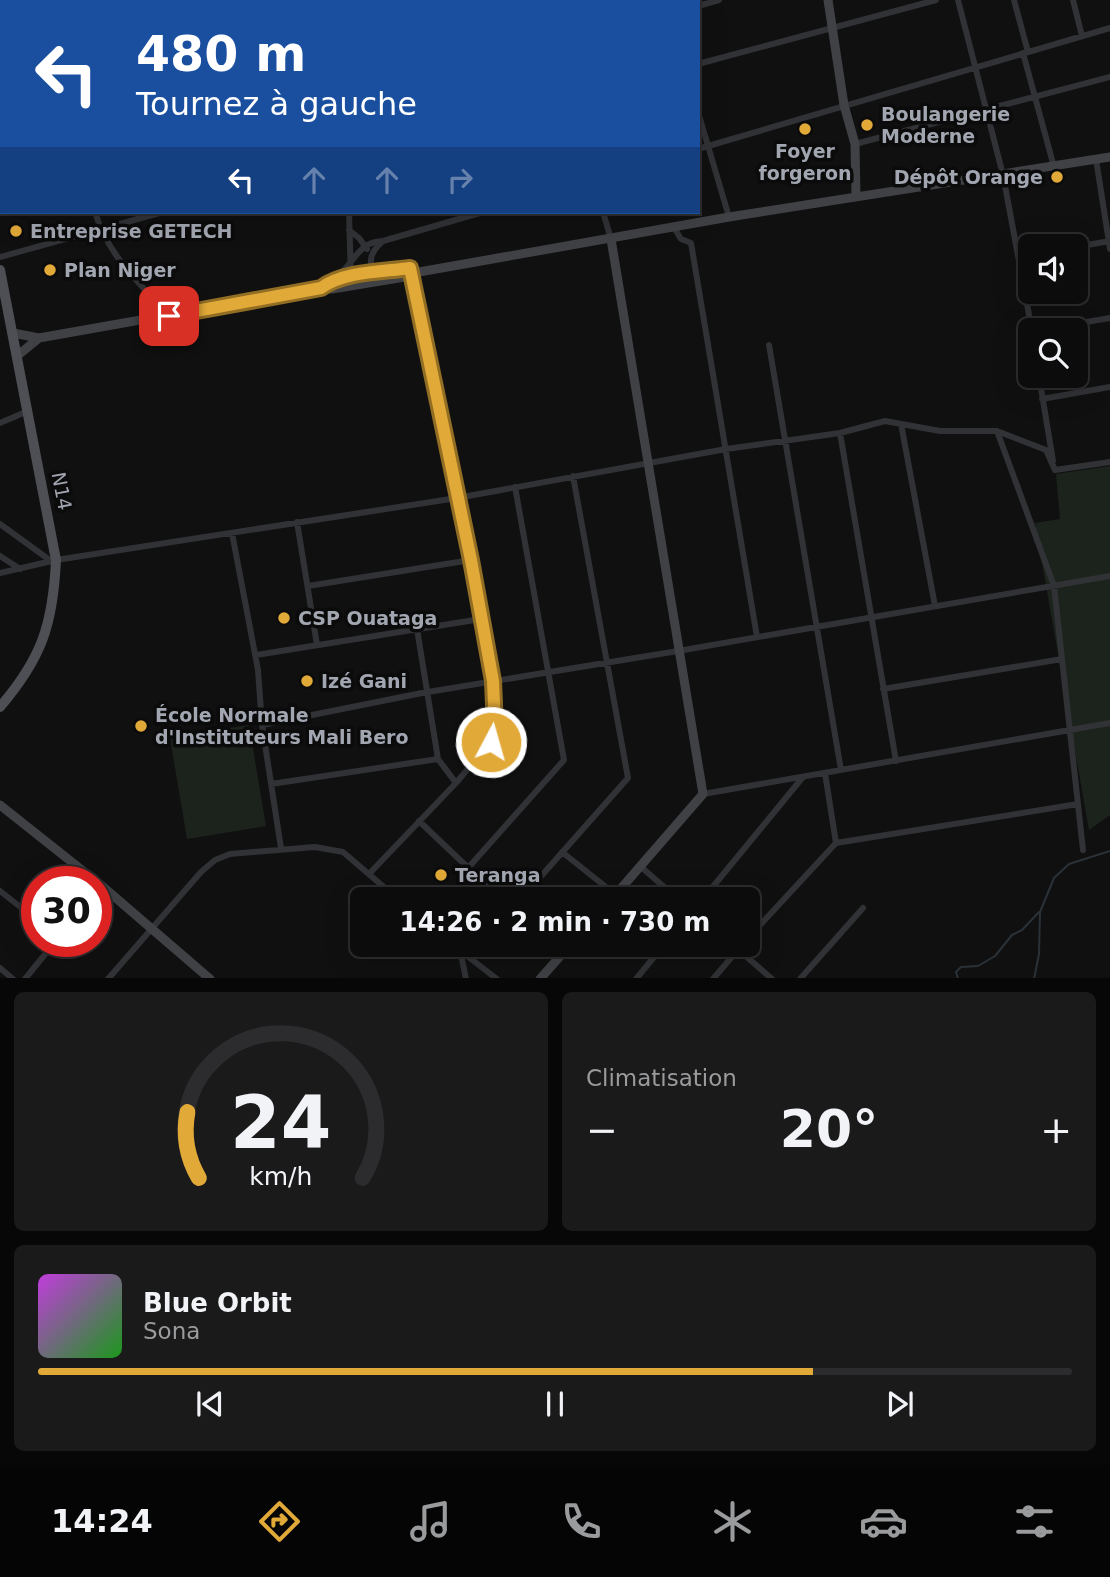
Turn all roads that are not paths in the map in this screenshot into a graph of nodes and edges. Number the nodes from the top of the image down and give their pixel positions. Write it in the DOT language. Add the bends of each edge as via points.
graph roads {
  1 [pos="719,0"];
  2 [pos="828,0"];
  3 [pos="936,0"];
  4 [pos="958,0"];
  5 [pos="1014,0"];
  6 [pos="1073,0"];
  7 [pos="700,5"];
  8 [pos="833,28"];
  9 [pos="1110,28"];
  10 [pos="1082,36"];
  11 [pos="1026,52"];
  12 [pos="700,64"];
  13 [pos="977,68"];
  14 [pos="1110,77"];
  15 [pos="1035,96"];
  16 [pos="844,105"];
  17 [pos="987,110"];
  18 [pos="700,120"];
  19 [pos="855,144"];
  20 [pos="707,146"];
  21 [pos="700,148"];
  22 [pos="1110,157"];
  23 [pos="1096,159"];
  24 [pos="1054,167"];
  25 [pos="1003,175"];
  26 [pos="856,197"];
  27 [pos="96,214"];
  28 [pos="156,214"];
  29 [pos="349,214"];
  30 [pos="475,214"];
  31 [pos="604,214"];
  32 [pos="729,217"];
  33 [pos="673,226"];
  34 [pos="100,229"];
  35 [pos="349,230"];
  36 [pos="611,239"];
  37 [pos="383,241"];
  38 [pos="366,243"];
  39 [pos="1110,244"];
  40 [pos="1088,246"];
  41 [pos="370,256"];
  42 [pos="1018,256"];
  43 [pos="0,257"];
  44 [pos="351,261"];
  45 [pos="0,270"];
  46 [pos="414,272"];
  47 [pos="373,278"];
  48 [pos="351,281"];
  49 [pos="330,282"];
  50 [pos="321,288"];
  51 [pos="169,316"];
  52 [pos="1110,318"];
  53 [pos="1088,322"];
  54 [pos="13,333"];
  55 [pos="39,338"];
  56 [pos="769,345"];
  57 [pos="17,356"];
  58 [pos="1110,387"];
  59 [pos="1041,388"];
  60 [pos="1042,399"];
  61 [pos="28,411"];
  62 [pos="0,423"];
  63 [pos="901,424"];
  64 [pos="998,431"];
  65 [pos="839,433"];
  66 [pos="786,440"];
  67 [pos="726,449"];
  68 [pos="1110,462"];
  69 [pos="648,463"];
  70 [pos="1055,470"];
  71 [pos="573,477"];
  72 [pos="515,487"];
  73 [pos="457,498"];
  74 [pos="298,523"];
  75 [pos="0,524"];
  76 [pos="232,533"];
  77 [pos="0,556"];
  78 [pos="471,560"];
  79 [pos="53,561"];
  80 [pos="20,569"];
  81 [pos="0,573"];
  82 [pos="1110,576"];
  83 [pos="308,586"];
  84 [pos="1054,586"];
  85 [pos="934,606"];
  86 [pos="871,616"];
  87 [pos="481,618"];
  88 [pos="817,627"];
  89 [pos="417,629"];
  90 [pos="757,638"];
  91 [pos="317,645"];
  92 [pos="678,651"];
  93 [pos="256,655"];
  94 [pos="1062,659"];
  95 [pos="608,663"];
  96 [pos="548,672"];
  97 [pos="493,681"];
  98 [pos="883,690"];
  99 [pos="428,692"];
  100 [pos="0,707"];
  101 [pos="1110,723"];
  102 [pos="262,725"];
  103 [pos="1068,731"];
  104 [pos="438,759"];
  105 [pos="896,761"];
  106 [pos="841,770"];
  107 [pos="825,773"];
  108 [pos="803,776"];
  109 [pos="456,783"];
  110 [pos="271,784"];
  111 [pos="703,793"];
  112 [pos="1078,804"];
  113 [pos="0,805"];
  114 [pos="419,821"];
  115 [pos="836,843"];
  116 [pos="281,848"];
  117 [pos="1083,850"];
  118 [pos="562,852"];
  119 [pos="72,866"];
  120 [pos="640,866"];
  121 [pos="468,867"];
  122 [pos="369,874"];
  123 [pos="384,887"];
  124 [pos="489,887"];
  125 [pos="531,887"];
  126 [pos="602,887"];
  127 [pos="622,887"];
  128 [pos="664,887"];
  129 [pos="713,887"];
  130 [pos="2,895"];
  131 [pos="112,899"];
  132 [pos="863,908"];
  133 [pos="21,909"];
  134 [pos="760,925"];
  135 [pos="151,929"];
  136 [pos="42,957"];
  137 [pos="462,957"];
  138 [pos="559,957"];
  139 [pos="654,957"];
  140 [pos="729,957"];
  141 [pos="749,957"];
  142 [pos="471,958"];
  143 [pos="0,968"];
  144 [pos="13,978"];
  145 [pos="25,978"];
  146 [pos="108,978"];
  147 [pos="210,978"];
  148 [pos="466,978"];
  149 [pos="497,978"];
  150 [pos="540,978"];
  151 [pos="636,978"];
  152 [pos="713,978"];
  153 [pos="772,978"];
  154 [pos="800,978"];
  1 -- 7 [label="street"];
  2 -- 8 [label="street"];
  3 -- 8 [label="street"];
  4 -- 13 [label="street"];
  5 -- 11 [label="street"];
  6 -- 10 [label="street"];
  8 -- 12 [label="street"];
  8 -- 16 [label="street"];
  9 -- 10 [label="street"];
  10 -- 11 [label="street"];
  11 -- 13 [label="street"];
  11 -- 15 [label="street"];
  13 -- 16 [label="street"];
  13 -- 17 [label="street"];
  14 -- 15 [label="street"];
  15 -- 17 [label="street"];
  15 -- 24 [label="street"];
  16 -- 19 [label="street"];
  16 -- 20 [label="street"];
  17 -- 19 [label="street"];
  17 -- 25 [label="street"];
  18 -- 20 [label="street"];
  19 -- 26 [label="street"];
  20 -- 21 [label="street"];
  20 -- 32 [label="street"];
  22 -- 23 [label="street"];
  23 -- 24 [label="street"];
  23 -- 39 [label="street"];
  24 -- 25 [label="street"];
  25 -- 26 [label="street"];
  25 -- 42 [label="street"];
  26 -- 32 [label="street"];
  27 -- 34 [label="street"];
  28 -- 34 [label="street"];
  29 -- 35 [label="street"];
  30 -- 37 [label="street"];
  31 -- 36 [label="street"];
  32 -- 33 [label="street"];
  33 -- 36 [label="street"];
  33 -- 67 [label="street" via="681,239 691,243"];
  34 -- 43 [label="street"];
  34 -- 51 [label="street" via="123,266"];
  35 -- 38 [label="street"];
  35 -- 44 [label="street"];
  36 -- 46 [label="street"];
  36 -- 69 [label="street"];
  37 -- 38 [label="street"];
  37 -- 41 [label="street"];
  38 -- 41 [label="street"];
  38 -- 44 [label="street"];
  39 -- 40 [label="street"];
  41 -- 47 [label="street"];
  44 -- 48 [label="street"];
  44 -- 49 [label="street"];
  45 -- 54 [label="main road, N14"];
  46 -- 47 [label="street"];
  46 -- 73 [label="street"];
  47 -- 48 [label="street"];
  48 -- 49 [label="street"];
  48 -- 50 [label="street"];
  49 -- 50 [label="street"];
  50 -- 51 [label="street"];
  51 -- 55 [label="street"];
  52 -- 53 [label="street"];
  54 -- 55 [label="street"];
  54 -- 57 [label="main road, N14"];
  55 -- 57 [label="street"];
  56 -- 66 [label="street"];
  57 -- 61 [label="main road, N14"];
  58 -- 60 [label="street"];
  59 -- 60 [label="street"];
  60 -- 70 [label="street"];
  61 -- 62 [label="street"];
  61 -- 79 [label="main road, N14"];
  63 -- 64 [label="street" via="940,431"];
  63 -- 65 [label="street" via="885,421"];
  63 -- 85 [label="street"];
  64 -- 70 [label="street" via="1046,450"];
  64 -- 84 [label="street"];
  65 -- 66 [label="street"];
  65 -- 86 [label="street"];
  66 -- 67 [label="street"];
  66 -- 88 [label="street"];
  67 -- 69 [label="street"];
  67 -- 90 [label="street"];
  68 -- 70 [label="street"];
  69 -- 71 [label="street"];
  69 -- 92 [label="street"];
  71 -- 72 [label="street"];
  71 -- 95 [label="street"];
  72 -- 73 [label="street"];
  72 -- 96 [label="street"];
  73 -- 74 [label="street"];
  73 -- 78 [label="street"];
  74 -- 76 [label="street"];
  74 -- 83 [label="street"];
  75 -- 79 [label="street"];
  76 -- 79 [label="street"];
  76 -- 93 [label="street"];
  77 -- 80 [label="street"];
  78 -- 83 [label="street"];
  78 -- 87 [label="street"];
  79 -- 80 [label="street"];
  79 -- 100 [label="main road, N14" via="54,600 41,646 26,675"];
  80 -- 81 [label="street"];
  82 -- 84 [label="street"];
  83 -- 91 [label="street"];
  84 -- 85 [label="street"];
  84 -- 94 [label="street"];
  85 -- 86 [label="street"];
  86 -- 88 [label="street"];
  86 -- 98 [label="street"];
  87 -- 89 [label="street"];
  87 -- 97 [label="street"];
  88 -- 90 [label="street"];
  88 -- 106 [label="street"];
  89 -- 91 [label="street"];
  89 -- 99 [label="street"];
  90 -- 92 [label="street"];
  91 -- 93 [label="street"];
  92 -- 95 [label="street"];
  92 -- 111 [label="street"];
  93 -- 102 [label="street"];
  94 -- 98 [label="street"];
  94 -- 103 [label="street"];
  95 -- 96 [label="street"];
  95 -- 118 [label="street" via="628,778"];
  96 -- 97 [label="street"];
  96 -- 121 [label="street" via="564,760"];
  97 -- 99 [label="street"];
  97 -- 109 [label="street" via="495,727 491,742"];
  98 -- 105 [label="street"];
  99 -- 102 [label="street"];
  99 -- 104 [label="street"];
  101 -- 103 [label="street"];
  102 -- 110 [label="street"];
  103 -- 105 [label="street"];
  103 -- 112 [label="street"];
  104 -- 109 [label="street"];
  104 -- 110 [label="street"];
  105 -- 106 [label="street"];
  106 -- 107 [label="street"];
  107 -- 108 [label="street"];
  107 -- 115 [label="street"];
  108 -- 111 [label="street"];
  108 -- 129 [label="street"];
  109 -- 114 [label="street"];
  110 -- 116 [label="street"];
  111 -- 120 [label="street"];
  112 -- 115 [label="street"];
  112 -- 117 [label="street"];
  113 -- 119 [label="street"];
  114 -- 121 [label="street"];
  114 -- 122 [label="street"];
  115 -- 134 [label="street"];
  116 -- 122 [label="street" via="343,852"];
  116 -- 135 [label="street" via="215,860"];
  118 -- 125 [label="street"];
  118 -- 126 [label="street"];
  120 -- 127 [label="street"];
  120 -- 128 [label="street"];
  121 -- 124 [label="street"];
  122 -- 123 [label="street"];
  130 -- 133 [label="street"];
  131 -- 135 [label="street"];
  132 -- 154 [label="street"];
  135 -- 146 [label="street"];
  135 -- 147 [label="street"];
  136 -- 145 [label="street"];
  137 -- 148 [label="street"];
  138 -- 150 [label="street"];
  139 -- 151 [label="street"];
  140 -- 152 [label="street"];
  141 -- 153 [label="street"];
  142 -- 149 [label="street"];
  143 -- 144 [label="street"];
}
